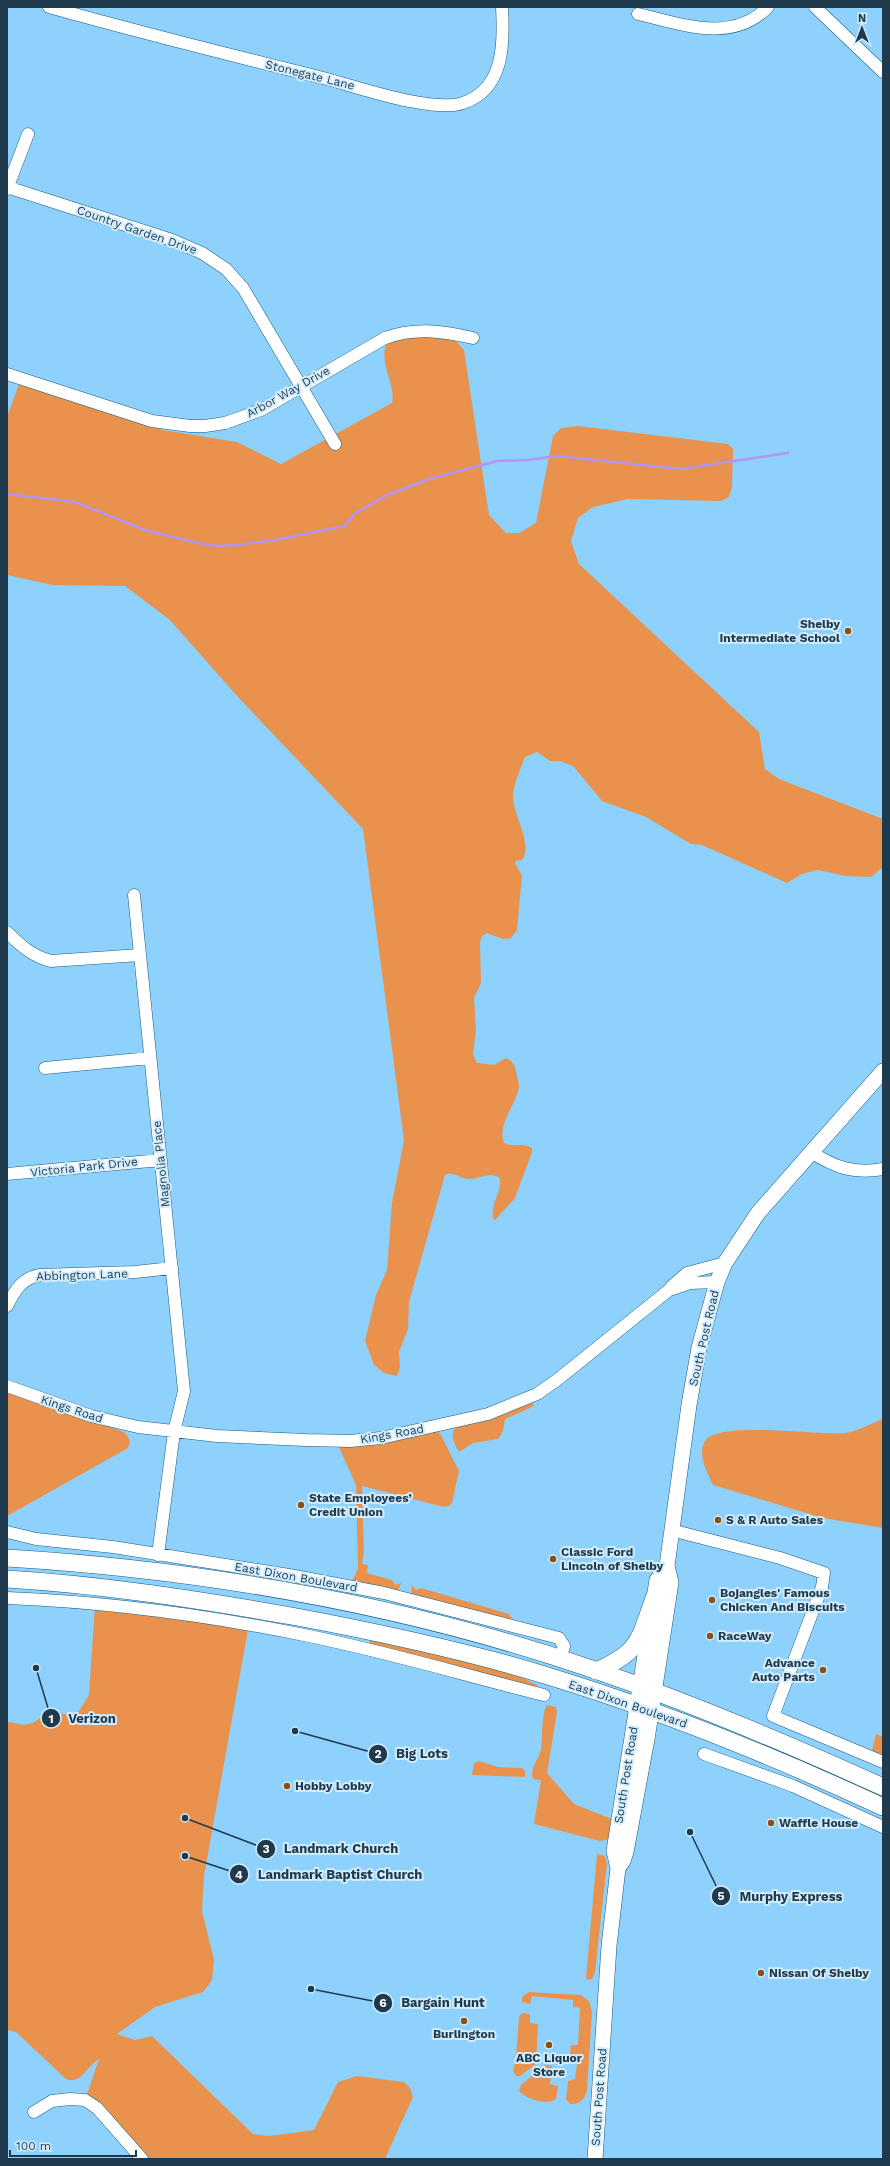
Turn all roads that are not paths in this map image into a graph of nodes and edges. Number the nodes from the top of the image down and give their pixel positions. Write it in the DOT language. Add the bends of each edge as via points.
graph roads {
  1 [pos="50,7"];
  2 [pos="502,7"];
  3 [pos="768,7"];
  4 [pos="815,7"];
  5 [pos="638,14"];
  6 [pos="883,72"];
  7 [pos="28,134"];
  8 [pos="7,188"];
  9 [pos="473,338"];
  10 [pos="7,374"];
  11 [pos="300,387"];
  12 [pos="335,444"];
  13 [pos="134,895"];
  14 [pos="7,932"];
  15 [pos="140,955"];
  16 [pos="150,1058"];
  17 [pos="45,1068"];
  18 [pos="883,1071"];
  19 [pos="811,1152"];
  20 [pos="161,1160"];
  21 [pos="883,1169"];
  22 [pos="7,1174"];
  23 [pos="725,1263"];
  24 [pos="172,1268"];
  25 [pos="717,1282"];
  26 [pos="669,1290"];
  27 [pos="7,1306"];
  28 [pos="7,1386"];
  29 [pos="174,1432"];
  30 [pos="671,1530"];
  31 [pos="7,1532"];
  32 [pos="158,1555"];
  33 [pos="7,1558"];
  34 [pos="667,1566"];
  35 [pos="7,1579"];
  36 [pos="7,1598"];
  37 [pos="654,1598"];
  38 [pos="411,1600"];
  39 [pos="407,1617"];
  40 [pos="364,1630"];
  41 [pos="360,1648"];
  42 [pos="560,1659"];
  43 [pos="596,1671"];
  44 [pos="647,1688"];
  45 [pos="544,1695"];
  46 [pos="644,1709"];
  47 [pos="704,1754"];
  48 [pos="883,1762"];
  49 [pos="801,1769"];
  50 [pos="793,1786"];
  51 [pos="883,1787"];
  52 [pos="883,1806"];
  53 [pos="883,1827"];
  54 [pos="34,2112"];
  55 [pos="142,2159"];
  56 [pos="595,2159"];
  1 -- 2 [label="street, Stonegate Lane" via="161,38 377,92 423,103 444,105 472,99 494,78 502,46"];
  3 -- 5 [label="street" via="754,20 728,29 699,28"];
  4 -- 6 [label="street"];
  7 -- 8 [label="street"];
  8 -- 11 [label="street, Country Garden Drive" via="172,240 213,259 243,288"];
  9 -- 11 [label="street, Arbor Way Drive" via="429,331 413,330 398,333 384,338"];
  10 -- 11 [label="street, Arbor Way Drive" via="152,421 190,426 225,423 244,417"];
  11 -- 12 [label="street, Country Garden Drive"];
  13 -- 15 [label="street, Magnolia Place"];
  14 -- 15 [label="street" via="24,949 51,961"];
  15 -- 16 [label="street, Magnolia Place"];
  16 -- 17 [label="street"];
  16 -- 20 [label="street, Magnolia Place"];
  18 -- 19 [label="main road, South Post Road"];
  19 -- 21 [label="street" via="852,1170"];
  19 -- 23 [label="main road, South Post Road" via="758,1213"];
  20 -- 22 [label="street, Victoria Park Drive"];
  20 -- 24 [label="street, Magnolia Place"];
  23 -- 25 [label="main road, South Post Road"];
  23 -- 26 [label="street" via="687,1273"];
  24 -- 27 [label="street, Abbington Lane" via="30,1277 18,1287"];
  24 -- 29 [label="street, Magnolia Place" via="184,1391"];
  25 -- 26 [label="street, Kings Road" via="690,1283"];
  25 -- 30 [label="main road, South Post Road" via="698,1354"];
  26 -- 29 [label="street, Kings Road" via="537,1394 488,1414 381,1438 350,1441"];
  28 -- 29 [label="street, Kings Road" via="117,1423"];
  29 -- 32 [label="street, Magnolia Place"];
  30 -- 34 [label="main road, South Post Road"];
  30 -- 48 [label="street" via="780,1558 824,1573 822,1587 773,1716"];
  31 -- 32 [label="street, East Dixon Boulevard" via="36,1539"];
  32 -- 38 [label="street, East Dixon Boulevard" via="319,1580"];
  33 -- 39 [label="highway, East Dixon Boulevard" via="135,1568 208,1578 296,1593"];
  34 -- 37 [label="main road, South Post Road" via="657,1580"];
  34 -- 44 [label="main road, South Post Road" via="671,1582"];
  35 -- 40 [label="highway, East Dixon Boulevard" via="141,1591 216,1602"];
  36 -- 41 [label="street" via="154,1610 206,1617"];
  37 -- 43 [label="highway" via="634,1648 620,1660"];
  37 -- 44 [label="main road, South Post Road"];
  38 -- 39 [label="street"];
  38 -- 42 [label="street, East Dixon Boulevard" via="559,1638 564,1646"];
  39 -- 42 [label="highway, East Dixon Boulevard"];
  40 -- 41 [label="street"];
  40 -- 46 [label="highway, East Dixon Boulevard" via="550,1676"];
  41 -- 45 [label="street"];
  42 -- 43 [label="highway, East Dixon Boulevard"];
  43 -- 44 [label="highway, East Dixon Boulevard"];
  44 -- 46 [label="main road, South Post Road"];
  44 -- 51 [label="highway, East Dixon Boulevard" via="800,1750"];
  46 -- 49 [label="highway, East Dixon Boulevard" via="733,1740"];
  46 -- 56 [label="main road, South Post Road" via="626,1852 618,1868 609,1946"];
  47 -- 50 [label="street"];
  49 -- 50 [label="street"];
  49 -- 52 [label="highway, East Dixon Boulevard"];
  50 -- 53 [label="street"];
  54 -- 55 [label="street" via="52,2101 85,2100 97,2108"];
}
